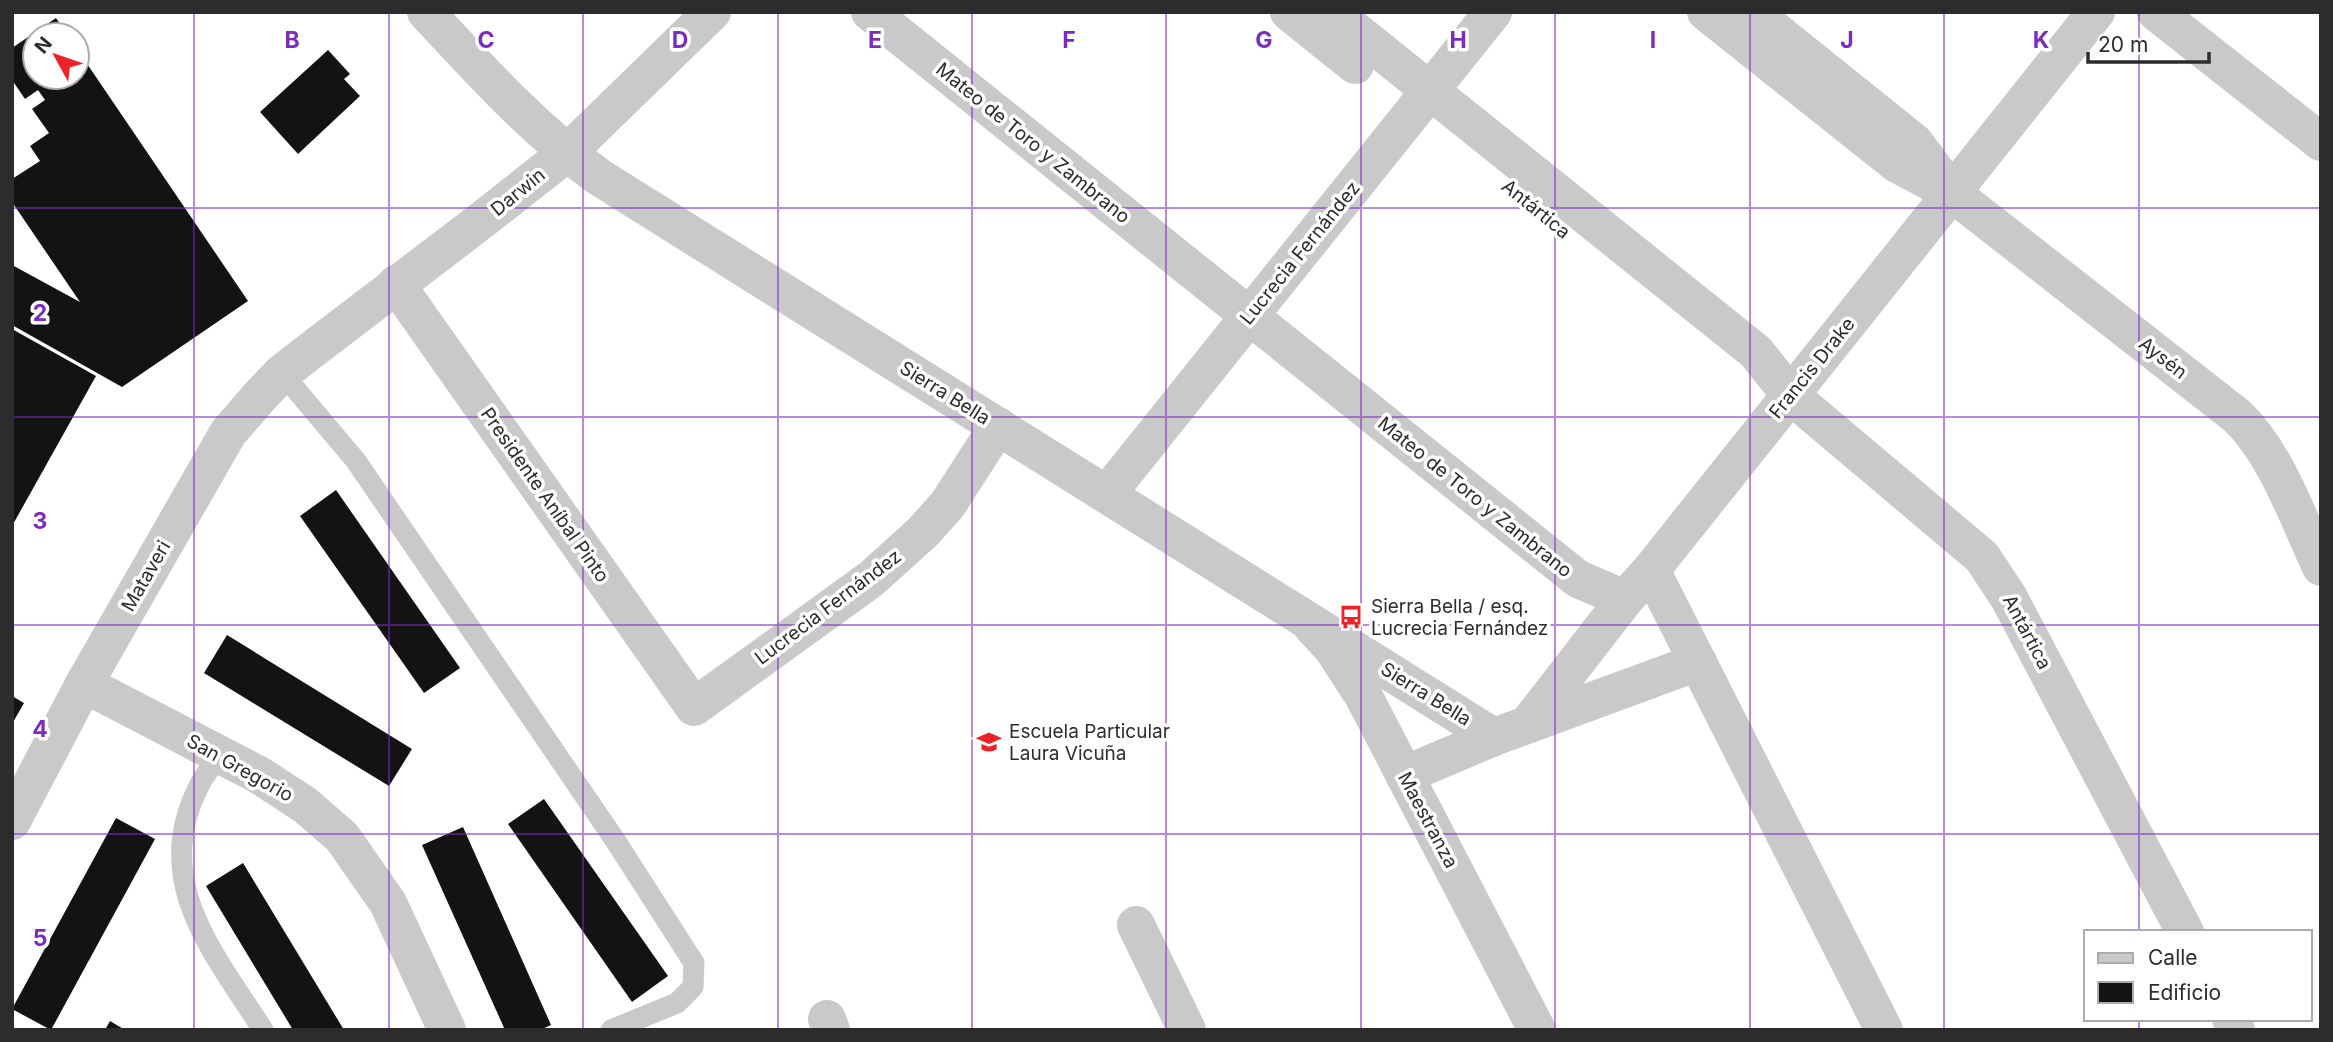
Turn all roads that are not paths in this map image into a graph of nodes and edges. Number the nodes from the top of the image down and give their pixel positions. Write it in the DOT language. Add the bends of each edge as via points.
graph roads {
  1 [pos="426,12"];
  2 [pos="712,12"];
  3 [pos="870,12"];
  4 [pos="907,12"];
  5 [pos="1289,12"];
  6 [pos="1332,12"];
  7 [pos="1493,12"];
  8 [pos="1706,12"];
  9 [pos="1752,12"];
  10 [pos="2096,12"];
  11 [pos="2156,12"];
  12 [pos="1422,101"];
  13 [pos="2321,142"];
  14 [pos="566,153"];
  15 [pos="1952,193"];
  16 [pos="396,284"];
  17 [pos="1257,306"];
  18 [pos="295,363"];
  19 [pos="1790,395"];
  20 [pos="998,426"];
  21 [pos="1107,495"];
  22 [pos="2321,567"];
  23 [pos="1651,570"];
  24 [pos="1625,599"];
  25 [pos="1305,619"];
  26 [pos="1698,662"];
  27 [pos="85,684"];
  28 [pos="694,707"];
  29 [pos="1511,730"];
  30 [pos="220,755"];
  31 [pos="1404,775"];
  32 [pos="12,821"];
  33 [pos="1136,925"];
  34 [pos="2184,930"];
  35 [pos="263,1030"];
  36 [pos="447,1030"];
  37 [pos="611,1030"];
  38 [pos="1187,1030"];
  39 [pos="1537,1030"];
  40 [pos="1884,1030"];
  1 -- 14 [label="street, Sierra Bella" via="521,113"];
  2 -- 14 [label="street, Darwin"];
  3 -- 17 [label="street, Mateo de Toro y Zambrano"];
  4 -- 17 [label="street, Mateo de Toro y Zambrano"];
  5 -- 12 [label="street, Antártica"];
  6 -- 12 [label="street, Antártica"];
  7 -- 12 [label="street, Lucrecia Fernández"];
  8 -- 15 [label="street, Aysén" via="1897,164"];
  9 -- 15 [label="street, Aysén" via="1914,142"];
  10 -- 15 [label="street, Francis Drake"];
  11 -- 13 [label="street"];
  12 -- 17 [label="street, Lucrecia Fernández"];
  12 -- 19 [label="street, Antártica" via="1756,352"];
  14 -- 16 [label="street, Darwin"];
  14 -- 20 [label="street, Sierra Bella"];
  15 -- 19 [label="street, Francis Drake"];
  15 -- 22 [label="street, Aysén" via="2250,429 2267,453"];
  16 -- 18 [label="street, Darwin"];
  16 -- 28 [label="street, Presidente Aníbal Pinto"];
  17 -- 21 [label="street, Lucrecia Fernández"];
  17 -- 24 [label="street, Mateo de Toro y Zambrano" via="1595,559"];
  18 -- 27 [label="street, Mataveri" via="228,433"];
  18 -- 37 [label="lane" via="694,963 693,987 677,1003"];
  19 -- 23 [label="street, Francis Drake"];
  19 -- 34 [label="street, Antártica" via="1966,540 1994,572"];
  20 -- 21 [label="street, Sierra Bella"];
  20 -- 28 [label="street, Lucrecia Fernández" via="948,504 898,557"];
  21 -- 25 [label="street, Sierra Bella"];
  23 -- 24 [label="street, Francis Drake"];
  23 -- 26 [label="street"];
  24 -- 29 [label="street, Francis Drake"];
  25 -- 29 [label="street, Sierra Bella"];
  25 -- 31 [label="street, Maestranza" via="1350,673"];
  26 -- 29 [label="street, Sierra Bella"];
  26 -- 40 [label="street"];
  27 -- 30 [label="street, San Gregorio"];
  27 -- 32 [label="street, Mataveri"];
  29 -- 31 [label="street, Sierra Bella"];
  30 -- 35 [label="lane" via="199,785 186,820 181,855 185,892 198,926"];
  30 -- 36 [label="street, San Gregorio" via="305,805 342,837 388,903"];
  31 -- 39 [label="street, Maestranza"];
  33 -- 38 [label="street"];
}
